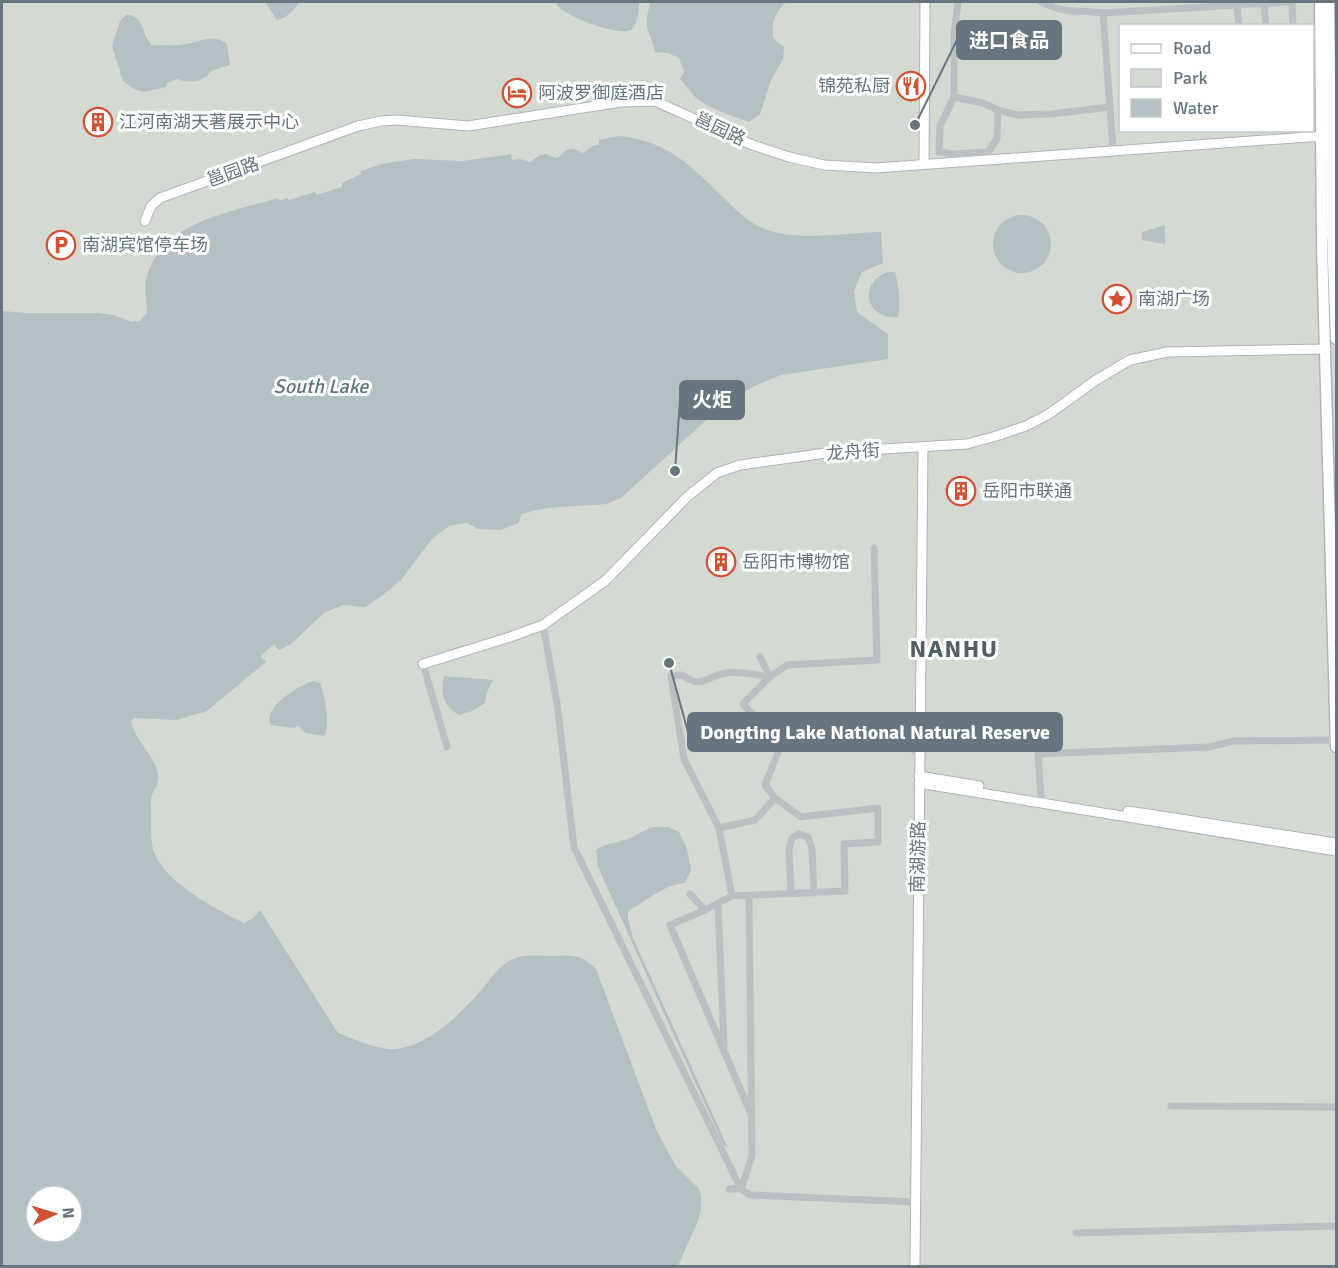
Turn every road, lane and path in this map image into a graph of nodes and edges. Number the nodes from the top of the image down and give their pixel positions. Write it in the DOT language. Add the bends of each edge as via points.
graph roads {
  1 [pos="925,2"];
  2 [pos="958,2"];
  3 [pos="1041,2"];
  4 [pos="1278,2"];
  5 [pos="1290,2"];
  6 [pos="1320,2"];
  7 [pos="1329,2"];
  8 [pos="1264,3"];
  9 [pos="1237,5"];
  10 [pos="1103,13"];
  11 [pos="1239,24"];
  12 [pos="1266,24"];
  13 [pos="1293,24"];
  14 [pos="954,97"];
  15 [pos="1110,108"];
  16 [pos="998,110"];
  17 [pos="1322,136"];
  18 [pos="1113,149"];
  19 [pos="924,164"];
  20 [pos="1334,219"];
  21 [pos="145,221"];
  22 [pos="1330,238"];
  23 [pos="1335,257"];
  24 [pos="1336,339"];
  25 [pos="1326,349"];
  26 [pos="923,447"];
  27 [pos="874,548"];
  28 [pos="543,624"];
  29 [pos="760,657"];
  30 [pos="423,664"];
  31 [pos="770,677"];
  32 [pos="920,711"];
  33 [pos="892,735"];
  34 [pos="1336,740"];
  35 [pos="781,746"];
  36 [pos="447,747"];
  37 [pos="1336,747"];
  38 [pos="920,755"];
  39 [pos="919,779"];
  40 [pos="1041,797"];
  41 [pos="775,798"];
  42 [pos="719,828"];
  43 [pos="1336,843"];
  44 [pos="1336,851"];
  45 [pos="814,893"];
  46 [pos="690,894"];
  47 [pos="791,894"];
  48 [pos="732,896"];
  49 [pos="749,896"];
  50 [pos="718,905"];
  51 [pos="705,910"];
  52 [pos="724,1051"];
  53 [pos="1171,1106"];
  54 [pos="1336,1107"];
  55 [pos="752,1117"];
  56 [pos="729,1189"];
  57 [pos="741,1189"];
  58 [pos="915,1202"];
  59 [pos="1336,1226"];
  60 [pos="1076,1233"];
  61 [pos="915,1266"];
  1 -- 19 [label="street"];
  2 -- 14 [label="street"];
  3 -- 10 [label="street" via="1056,10"];
  4 -- 5 [label="street"];
  4 -- 8 [label="street"];
  5 -- 13 [label="street"];
  6 -- 17 [label="main road"];
  7 -- 20 [label="main road"];
  8 -- 9 [label="street"];
  8 -- 12 [label="street"];
  9 -- 10 [label="street"];
  9 -- 11 [label="street"];
  10 -- 15 [label="street"];
  14 -- 16 [label="street"];
  14 -- 16 [label="street" via="940,126 939,152 987,152 997,139"];
  15 -- 16 [label="street" via="1017,115"];
  15 -- 18 [label="street"];
  17 -- 18 [label="street, 邕园路"];
  17 -- 22 [label="main road"];
  18 -- 19 [label="street, 邕园路"];
  19 -- 21 [label="street, 邕园路" via="876,168 824,165 750,144 655,100 621,102 468,126 397,120 358,126 160,198 151,206"];
  20 -- 22 [label="main road"];
  22 -- 23 [label="main road"];
  22 -- 25 [label="main road"];
  23 -- 24 [label="main road"];
  25 -- 26 [label="street, 龙舟街" via="1167,352 1130,360 1026,426 967,444"];
  25 -- 34 [label="main road"];
  26 -- 28 [label="street, 龙舟街" via="833,452 740,465 717,473 687,497 605,581"];
  26 -- 32 [label="street, 南湖游路"];
  27 -- 31 [label="street" via="877,660 787,665"];
  28 -- 30 [label="street, 龙舟街"];
  28 -- 57 [label="street" via="574,847"];
  29 -- 31 [label="street"];
  30 -- 36 [label="street"];
  31 -- 35 [label="street" via="743,704"];
  31 -- 42 [label="street" via="726,673 691,682 682,675 671,676 684,759"];
  32 -- 33 [label="street"];
  32 -- 38 [label="street, 南湖游路"];
  33 -- 35 [label="street"];
  33 -- 38 [label="street"];
  34 -- 37 [label="main road"];
  34 -- 40 [label="street" via="1233,741 1209,747 1038,754"];
  35 -- 41 [label="street" via="765,785"];
  38 -- 39 [label="street, 南湖游路"];
  39 -- 40 [label="street"];
  39 -- 44 [label="street"];
  39 -- 58 [label="street, 南湖游路"];
  40 -- 43 [label="street"];
  41 -- 42 [label="street" via="755,820"];
  41 -- 45 [label="street" via="801,817 878,808 878,842 844,844 845,891"];
  42 -- 48 [label="street"];
  45 -- 47 [label="street"];
  45 -- 47 [label="street" via="812,849 808,837 799,834 792,838 789,849"];
  46 -- 51 [label="street"];
  47 -- 49 [label="street"];
  48 -- 49 [label="street"];
  48 -- 50 [label="street"];
  49 -- 55 [label="street"];
  50 -- 51 [label="street"];
  50 -- 52 [label="street"];
  51 -- 52 [label="street" via="670,925"];
  52 -- 55 [label="street"];
  53 -- 54 [label="street"];
  55 -- 57 [label="street" via="752,1156"];
  56 -- 57 [label="street"];
  57 -- 58 [label="street" via="750,1195"];
  58 -- 61 [label="street, 南湖游路"];
  59 -- 60 [label="street"];
}
